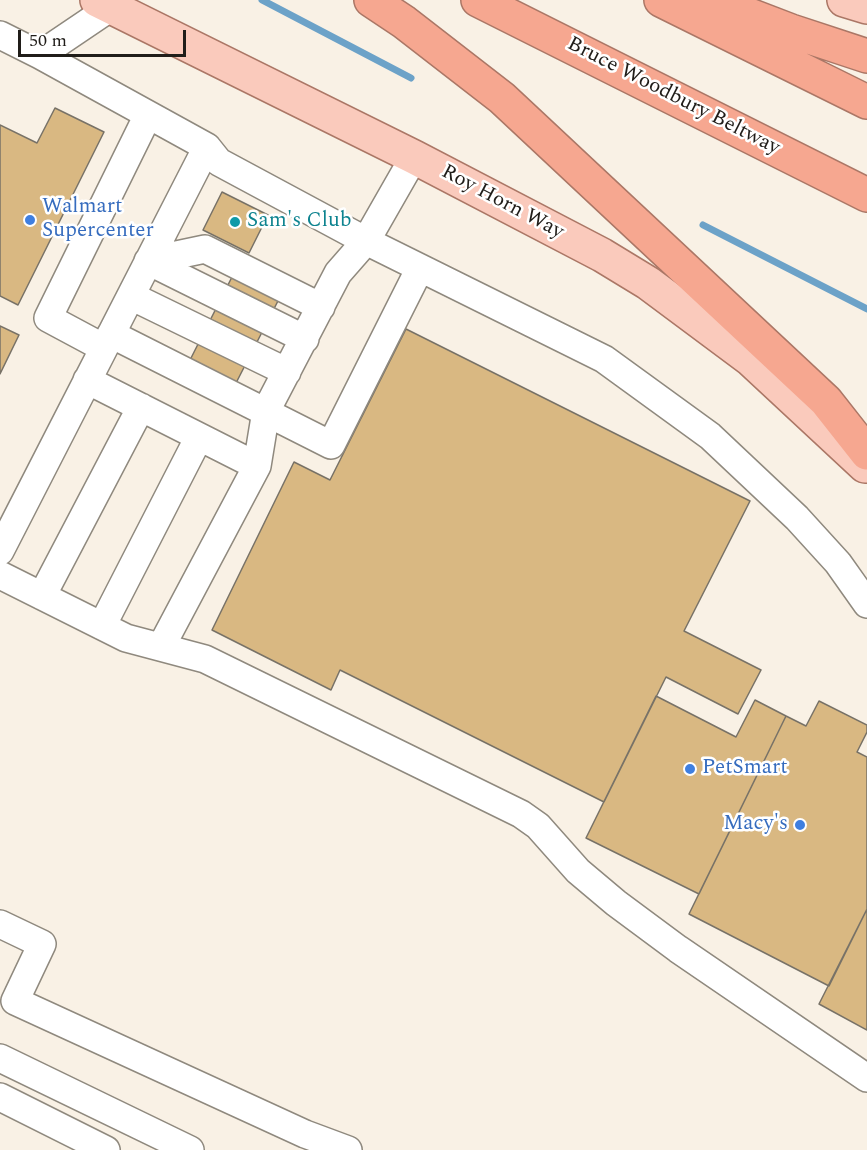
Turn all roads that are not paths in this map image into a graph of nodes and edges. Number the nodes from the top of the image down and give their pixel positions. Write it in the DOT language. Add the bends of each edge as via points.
graph roads {
  1 [pos="371,0"];
  2 [pos="478,0"];
  3 [pos="661,0"];
  4 [pos="710,0"];
  5 [pos="844,0"];
  6 [pos="104,3"];
  7 [pos="867,7"];
  8 [pos="0,35"];
  9 [pos="40,55"];
  10 [pos="867,56"];
  11 [pos="867,102"];
  12 [pos="148,115"];
  13 [pos="207,147"];
  14 [pos="414,157"];
  15 [pos="867,195"];
  16 [pos="366,241"];
  17 [pos="148,261"];
  18 [pos="420,268"];
  19 [pos="314,321"];
  20 [pos="116,324"];
  21 [pos="87,381"];
  22 [pos="276,393"];
  23 [pos="141,407"];
  24 [pos="199,437"];
  25 [pos="867,453"];
  26 [pos="257,466"];
  27 [pos="867,468"];
  28 [pos="0,550"];
  29 [pos="0,575"];
  30 [pos="42,596"];
  31 [pos="867,604"];
  32 [pos="102,626"];
  33 [pos="161,647"];
  34 [pos="0,924"];
  35 [pos="0,1058"];
  36 [pos="867,1078"];
  37 [pos="0,1097"];
  38 [pos="302,1142"];
  39 [pos="106,1150"];
  40 [pos="190,1150"];
  41 [pos="348,1150"];
  1 -- 25 [label="highway" via="510,106 826,401"];
  2 -- 15 [label="highway, Bruce Woodbury Beltway"];
  3 -- 11 [label="highway"];
  4 -- 10 [label="highway"];
  5 -- 7 [label="main road"];
  6 -- 9 [label="street"];
  6 -- 14 [label="main road, Roy Horn Way"];
  8 -- 9 [label="street"];
  9 -- 12 [label="street"];
  12 -- 13 [label="street"];
  12 -- 20 [label="street" via="48,318"];
  13 -- 16 [label="street" via="219,162"];
  13 -- 17 [label="street"];
  14 -- 16 [label="street"];
  14 -- 27 [label="main road, Roy Horn Way" via="648,283 750,359"];
  16 -- 18 [label="street"];
  16 -- 19 [label="street" via="338,273"];
  17 -- 19 [label="street"];
  17 -- 19 [label="street" via="205,249"];
  17 -- 20 [label="street"];
  18 -- 22 [label="street" via="331,445"];
  18 -- 31 [label="street" via="604,359 710,436 797,518 838,563"];
  19 -- 22 [label="street"];
  20 -- 21 [label="street"];
  20 -- 22 [label="street"];
  20 -- 22 [label="street"];
  21 -- 23 [label="street"];
  21 -- 28 [label="street"];
  22 -- 26 [label="street"];
  23 -- 24 [label="street"];
  23 -- 30 [label="street"];
  24 -- 26 [label="street"];
  24 -- 32 [label="street"];
  26 -- 33 [label="street"];
  29 -- 30 [label="street"];
  30 -- 32 [label="street"];
  32 -- 33 [label="street" via="126,638"];
  33 -- 36 [label="street" via="205,659 528,818 578,871 616,903"];
  34 -- 38 [label="street" via="42,944 15,1000"];
  35 -- 40 [label="street"];
  37 -- 39 [label="street"];
  38 -- 41 [label="street"];
}
